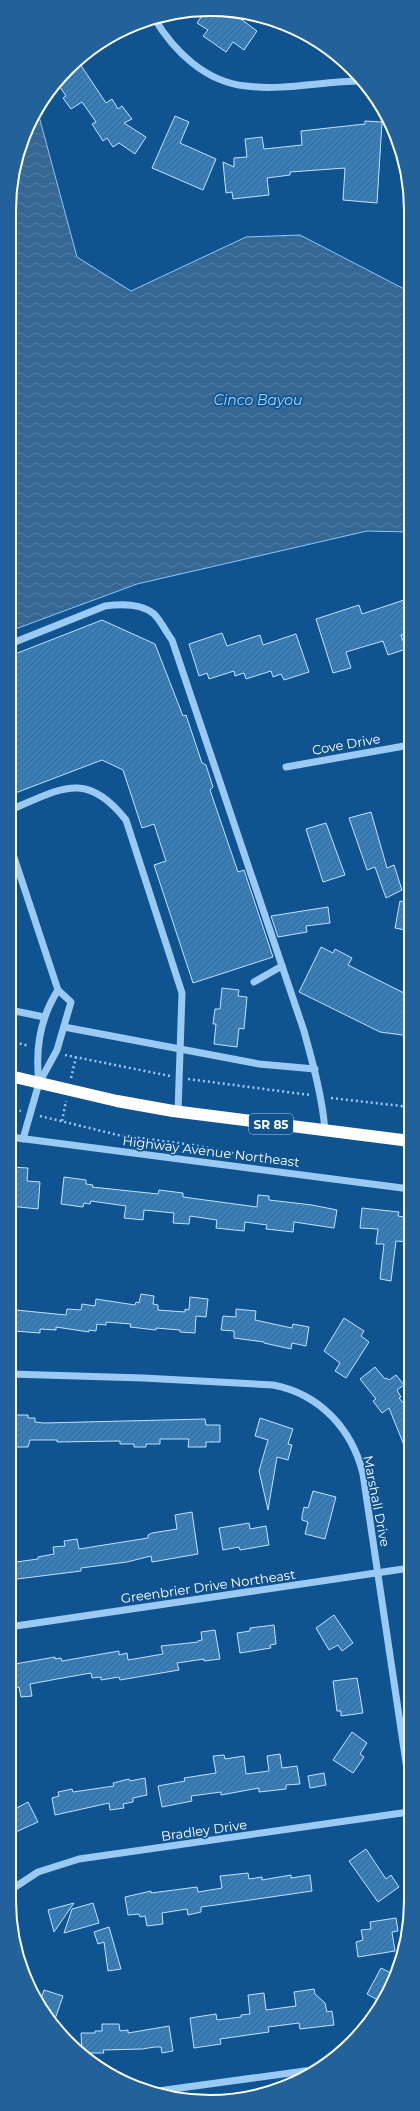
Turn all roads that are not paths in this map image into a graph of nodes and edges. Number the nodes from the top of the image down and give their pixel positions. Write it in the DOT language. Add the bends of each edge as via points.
graph roads {
  1 [pos="157,24"];
  2 [pos="355,81"];
  3 [pos="16,642"];
  4 [pos="404,746"];
  5 [pos="286,767"];
  6 [pos="16,808"];
  7 [pos="16,863"];
  8 [pos="282,966"];
  9 [pos="254,982"];
  10 [pos="58,990"];
  11 [pos="16,1011"];
  12 [pos="44,1017"];
  13 [pos="64,1027"];
  14 [pos="180,1048"];
  15 [pos="315,1069"];
  16 [pos="16,1077"];
  17 [pos="39,1083"];
  18 [pos="178,1112"];
  19 [pos="325,1130"];
  20 [pos="16,1138"];
  21 [pos="24,1139"];
  22 [pos="404,1140"];
  23 [pos="404,1188"];
  24 [pos="16,1374"];
  25 [pos="404,1569"];
  26 [pos="378,1573"];
  27 [pos="16,1626"];
  28 [pos="404,1749"];
  29 [pos="404,1813"];
  30 [pos="16,1886"];
  31 [pos="303,2071"];
  32 [pos="167,2090"];
  1 -- 2 [label="street" via="165,37 195,66 210,75 235,84 262,87"];
  3 -- 8 [label="street" via="105,606 139,606 154,614 172,640"];
  4 -- 5 [label="street, Cove Drive"];
  6 -- 14 [label="street" via="60,790 78,787 96,791 113,803 126,820 182,993"];
  7 -- 10 [label="street"];
  8 -- 9 [label="street"];
  8 -- 15 [label="street"];
  10 -- 12 [label="street"];
  10 -- 13 [label="street" via="71,1002"];
  11 -- 12 [label="street"];
  12 -- 17 [label="street" via="36,1059"];
  13 -- 14 [label="street"];
  13 -- 17 [label="street" via="55,1053"];
  14 -- 15 [label="street" via="259,1064"];
  14 -- 18 [label="street"];
  15 -- 19 [label="street"];
  16 -- 17 [label="highway, SR 85"];
  17 -- 18 [label="highway, SR 85"];
  17 -- 21 [label="street"];
  18 -- 19 [label="highway, SR 85"];
  19 -- 22 [label="highway, SR 85"];
  20 -- 21 [label="street, Highway Avenue Northeast"];
  21 -- 23 [label="street, Highway Avenue Northeast"];
  24 -- 26 [label="street, Marshall Drive" via="273,1385 305,1396 327,1411 343,1428 353,1445 363,1474"];
  25 -- 26 [label="street, Greenbrier Drive Northeast"];
  26 -- 27 [label="street, Greenbrier Drive Northeast"];
  26 -- 28 [label="street, Marshall Drive"];
  29 -- 30 [label="street, Bradley Drive" via="79,1859 38,1872"];
  31 -- 32 [label="street"];
}
